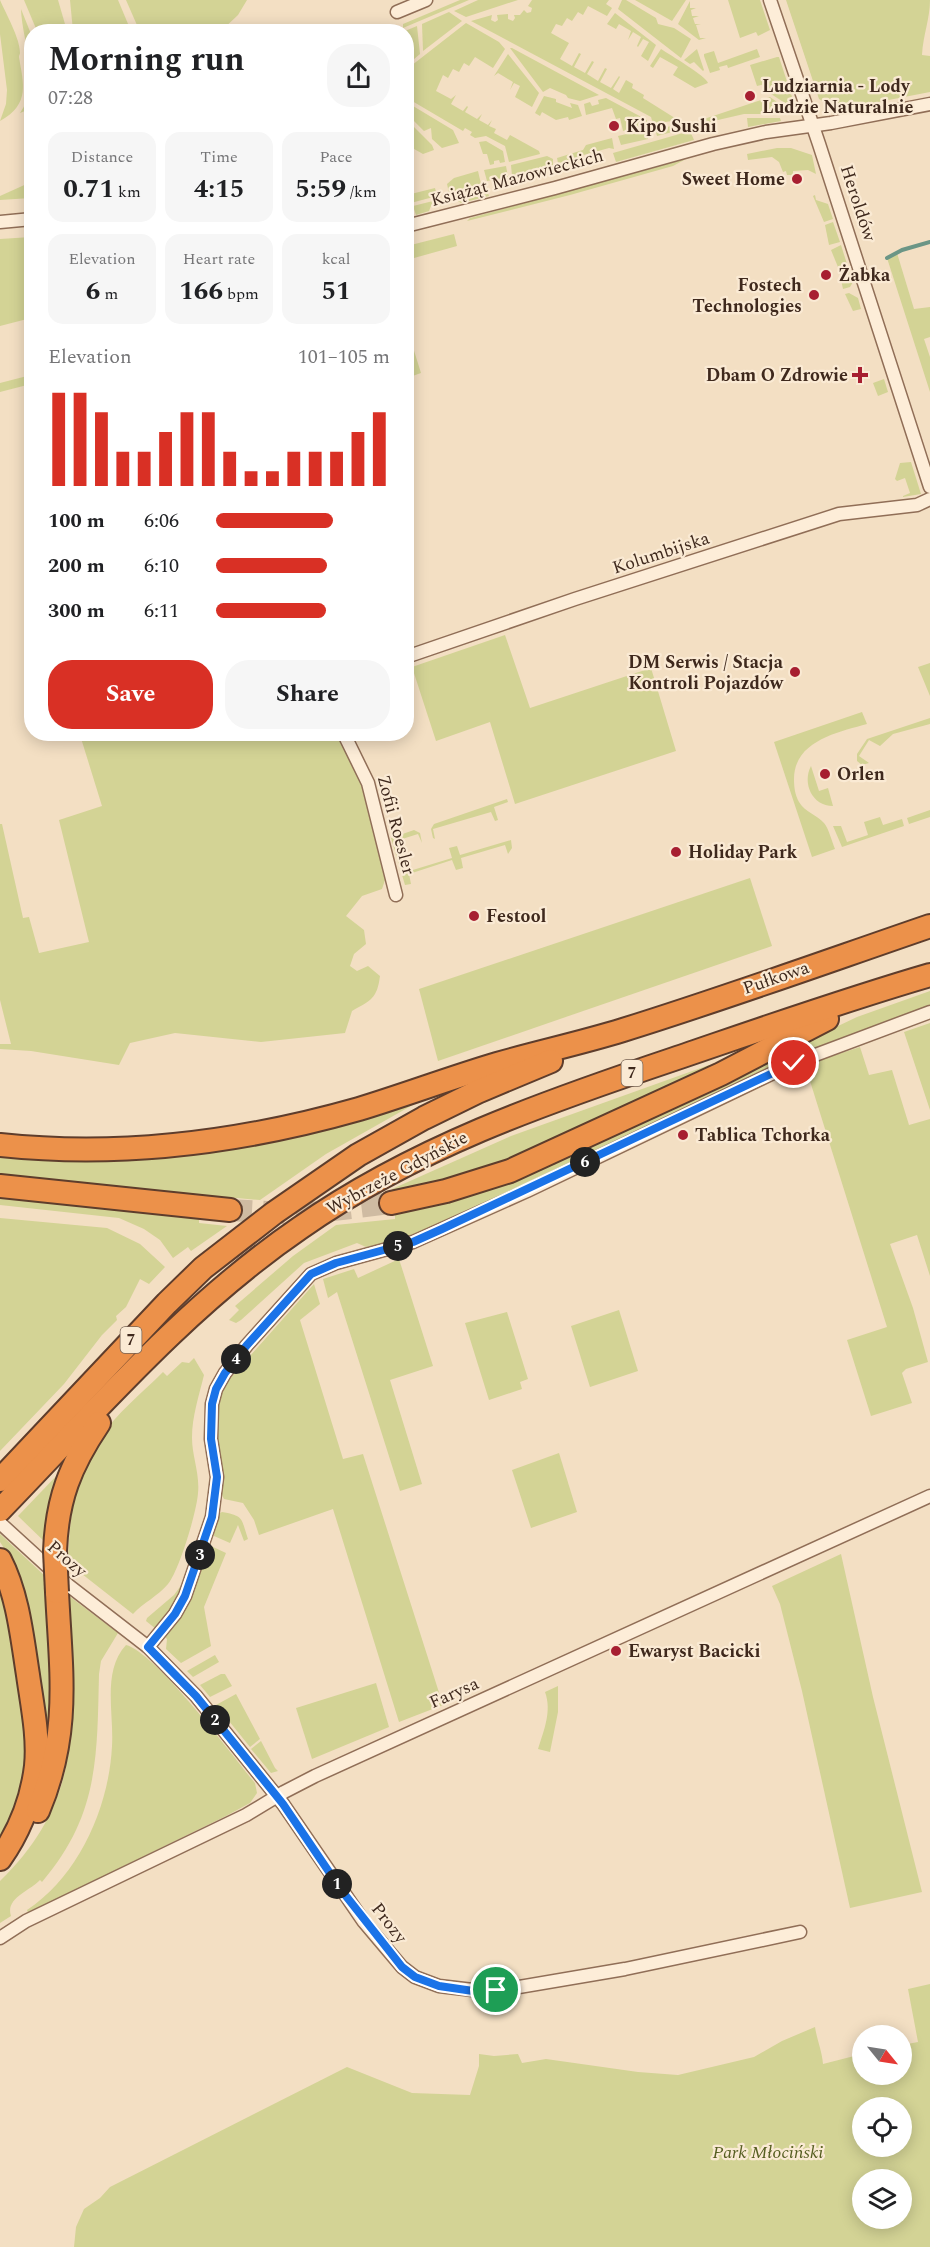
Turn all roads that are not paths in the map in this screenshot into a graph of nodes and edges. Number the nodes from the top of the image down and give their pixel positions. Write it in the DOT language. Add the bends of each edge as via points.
graph roads {
  1 [pos="426,0"];
  2 [pos="770,0"];
  3 [pos="397,12"];
  4 [pos="930,104"];
  5 [pos="813,125"];
  6 [pos="24,220"];
  7 [pos="0,222"];
  8 [pos="414,224"];
  9 [pos="930,487"];
  10 [pos="930,500"];
  11 [pos="414,654"];
  12 [pos="347,741"];
  13 [pos="396,895"];
  14 [pos="930,927"];
  15 [pos="930,975"];
  16 [pos="887,987"];
  17 [pos="930,1012"];
  18 [pos="622,1030"];
  19 [pos="0,1145"];
  20 [pos="0,1186"];
  21 [pos="391,1203"];
  22 [pos="230,1210"];
  23 [pos="136,1370"];
  24 [pos="0,1480"];
  25 [pos="930,1496"];
  26 [pos="2,1513"];
  27 [pos="0,1560"];
  28 [pos="148,1647"];
  29 [pos="277,1797"];
  30 [pos="0,1861"];
  31 [pos="800,1932"];
  32 [pos="0,1938"];
  1 -- 3 [label="street"];
  2 -- 5 [label="street, Heroldów"];
  4 -- 5 [label="street, Książąt Mazowieckich"];
  5 -- 8 [label="street, Książąt Mazowieckich" via="713,144"];
  5 -- 9 [label="street, Heroldów"];
  6 -- 7 [label="street"];
  10 -- 11 [label="street, Kolumbijska" via="839,514"];
  12 -- 13 [label="street, Zofii Roesler" via="368,783"];
  14 -- 18 [label="highway, Pułkowa / 7"];
  15 -- 16 [label="highway, 7"];
  16 -- 21 [label="highway" via="721,1074 541,1158 469,1185"];
  16 -- 23 [label="highway, Wybrzeże Gdyńskie / 7" via="540,1105 418,1158 338,1203 268,1251 199,1307"];
  17 -- 28 [label="street" via="794,1063 423,1238 311,1274 247,1345 216,1389 211,1439 217,1477 212,1517 185,1596"];
  18 -- 19 [label="highway" via="316,1120 237,1137 104,1150"];
  18 -- 24 [label="highway, Wybrzeże Gdyńskie / 7" via="424,1118 358,1155 280,1208 203,1268 166,1303"];
  20 -- 22 [label="highway"];
  23 -- 26 [label="highway, Wybrzeże Gdyńskie / 7"];
  23 -- 30 [label="highway, bridge" via="73,1465 60,1503 55,1551 62,1722 56,1758 31,1824 16,1847"];
  25 -- 29 [label="street, Farysa"];
  26 -- 28 [label="street, Prozy" via="68,1585"];
  27 -- 30 [label="highway" via="18,1615 37,1748 27,1807"];
  28 -- 29 [label="street, Prozy" via="196,1696"];
  29 -- 31 [label="street, Prozy" via="391,1955 410,1975 439,1986 490,1992"];
  29 -- 32 [label="street, Farysa" via="26,1921"];
}
